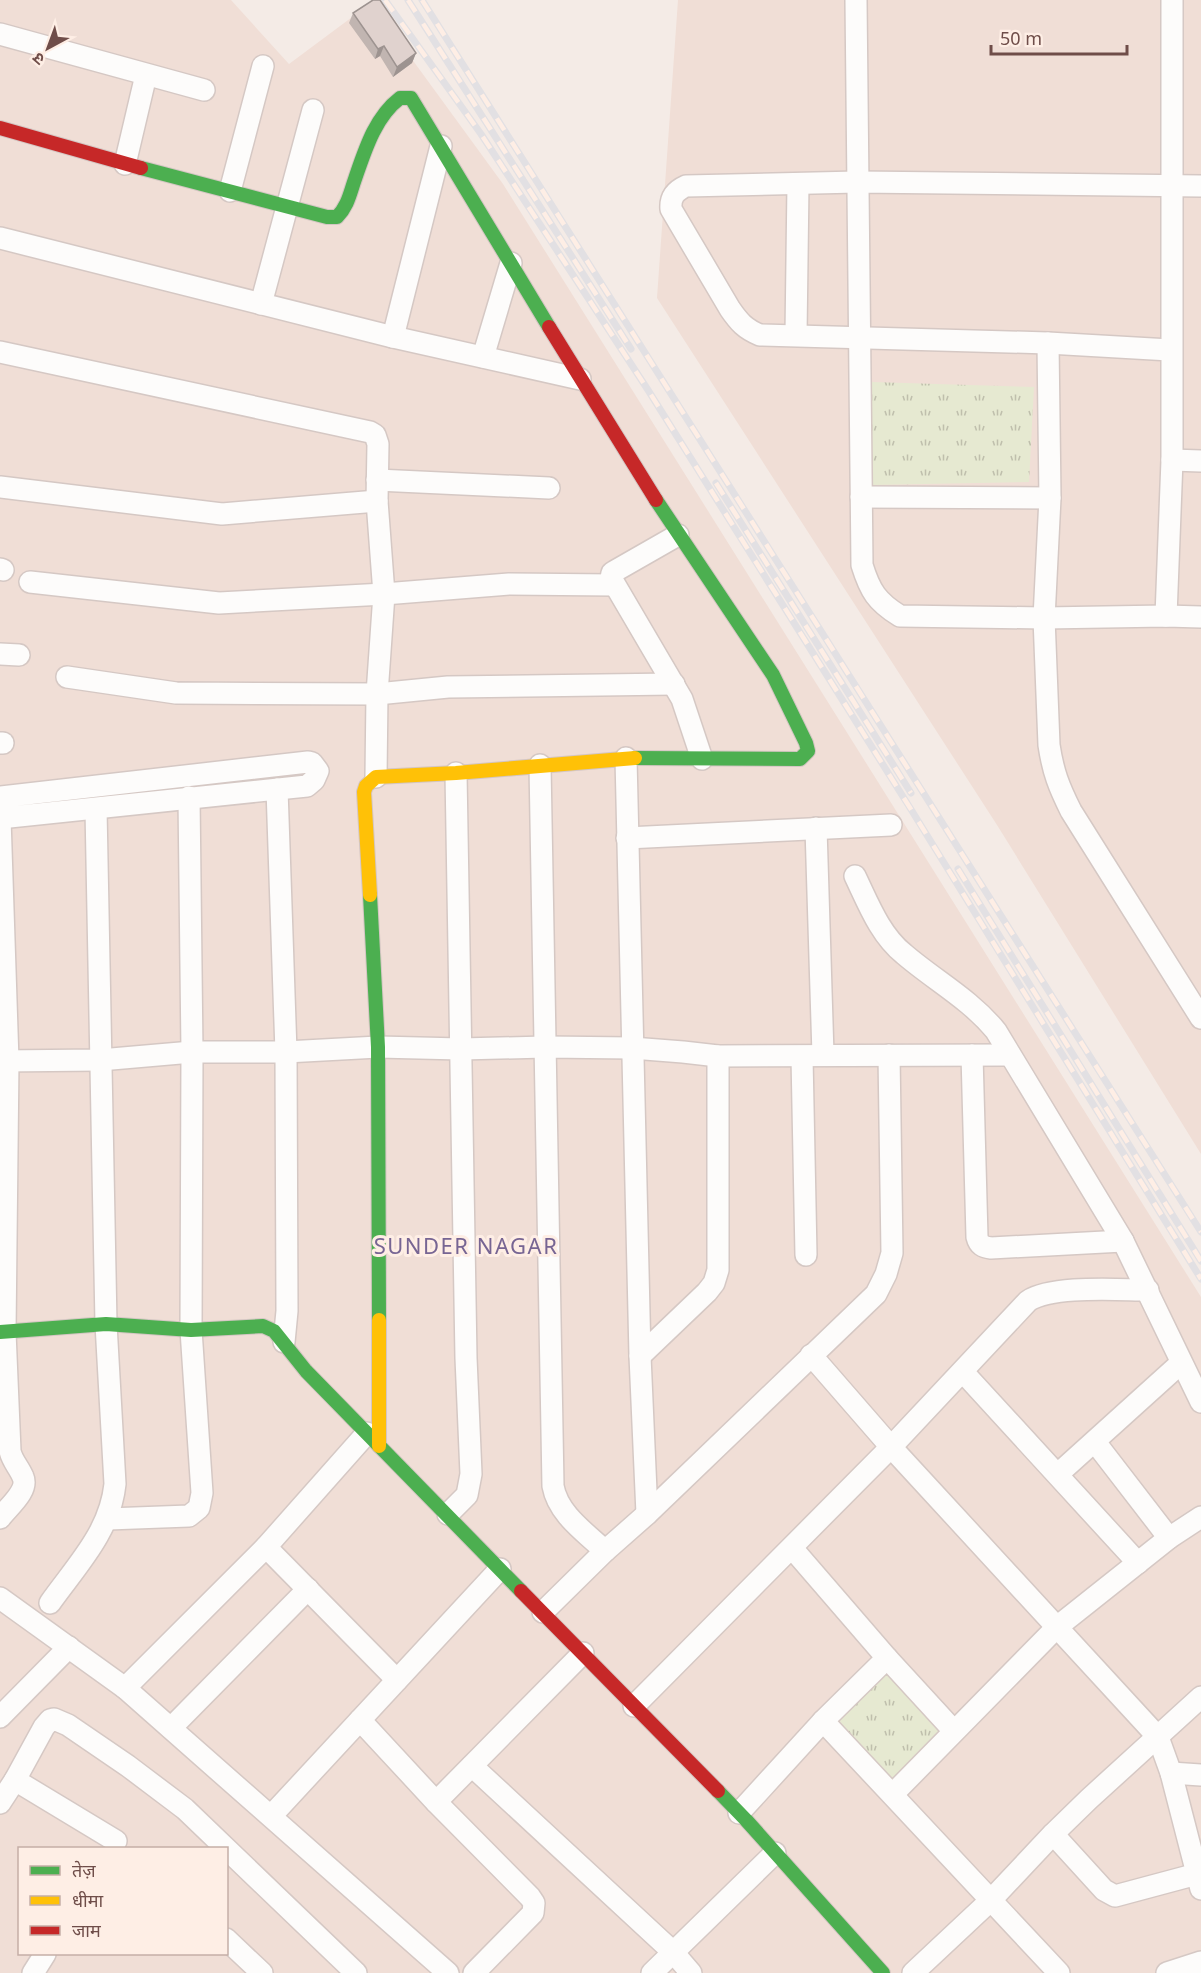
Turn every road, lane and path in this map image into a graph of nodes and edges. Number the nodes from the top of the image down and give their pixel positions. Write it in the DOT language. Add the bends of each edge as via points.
graph roads {
  1 [pos="856,0"];
  2 [pos="1172,0"];
  3 [pos="0,34"];
  4 [pos="263,66"];
  5 [pos="146,75"];
  6 [pos="204,90"];
  7 [pos="313,110"];
  8 [pos="0,128"];
  9 [pos="441,146"];
  10 [pos="125,164"];
  11 [pos="857,182"];
  12 [pos="798,184"];
  13 [pos="1171,186"];
  14 [pos="1201,186"];
  15 [pos="230,191"];
  16 [pos="286,206"];
  17 [pos="0,238"];
  18 [pos="511,263"];
  19 [pos="261,303"];
  20 [pos="796,335"];
  21 [pos="860,336"];
  22 [pos="393,337"];
  23 [pos="1048,343"];
  24 [pos="1170,350"];
  25 [pos="0,352"];
  26 [pos="483,357"];
  27 [pos="580,379"];
  28 [pos="1172,460"];
  29 [pos="1201,461"];
  30 [pos="0,487"];
  31 [pos="549,488"];
  32 [pos="377,490"];
  33 [pos="861,497"];
  34 [pos="1050,498"];
  35 [pos="678,535"];
  36 [pos="30,582"];
  37 [pos="614,585"];
  38 [pos="384,594"];
  39 [pos="1166,616"];
  40 [pos="1201,617"];
  41 [pos="1044,618"];
  42 [pos="67,677"];
  43 [pos="674,684"];
  44 [pos="377,693"];
  45 [pos="626,758"];
  46 [pos="702,759"];
  47 [pos="540,765"];
  48 [pos="456,773"];
  49 [pos="376,777"];
  50 [pos="277,789"];
  51 [pos="0,796"];
  52 [pos="189,798"];
  53 [pos="96,809"];
  54 [pos="0,818"];
  55 [pos="891,825"];
  56 [pos="816,828"];
  57 [pos="627,838"];
  58 [pos="855,876"];
  59 [pos="1198,1007"];
  60 [pos="378,1047"];
  61 [pos="545,1047"];
  62 [pos="632,1048"];
  63 [pos="460,1049"];
  64 [pos="192,1052"];
  65 [pos="286,1053"];
  66 [pos="823,1055"];
  67 [pos="889,1055"];
  68 [pos="972,1055"];
  69 [pos="1010,1055"];
  70 [pos="718,1056"];
  71 [pos="802,1057"];
  72 [pos="100,1060"];
  73 [pos="4,1061"];
  74 [pos="1123,1241"];
  75 [pos="806,1255"];
  76 [pos="1148,1290"];
  77 [pos="106,1324"];
  78 [pos="191,1330"];
  79 [pos="3,1332"];
  80 [pos="284,1342"];
  81 [pos="811,1355"];
  82 [pos="640,1356"];
  83 [pos="1181,1363"];
  84 [pos="963,1372"];
  85 [pos="1201,1402"];
  86 [pos="373,1440"];
  87 [pos="1095,1442"];
  88 [pos="891,1447"];
  89 [pos="1058,1474"];
  90 [pos="448,1514"];
  91 [pos="647,1514"];
  92 [pos="1201,1517"];
  93 [pos="0,1518"];
  94 [pos="108,1519"];
  95 [pos="1169,1538"];
  96 [pos="266,1546"];
  97 [pos="792,1548"];
  98 [pos="605,1551"];
  99 [pos="1138,1563"];
  100 [pos="500,1569"];
  101 [pos="308,1589"];
  102 [pos="2,1602"];
  103 [pos="50,1603"];
  104 [pos="543,1612"];
  105 [pos="1057,1627"];
  106 [pos="69,1647"];
  107 [pos="583,1653"];
  108 [pos="887,1658"];
  109 [pos="397,1680"];
  110 [pos="125,1688"];
  111 [pos="1201,1698"];
  112 [pos="634,1706"];
  113 [pos="0,1717"];
  114 [pos="360,1720"];
  115 [pos="823,1721"];
  116 [pos="171,1728"];
  117 [pos="954,1731"];
  118 [pos="1158,1737"];
  119 [pos="472,1766"];
  120 [pos="1171,1773"];
  121 [pos="1201,1775"];
  122 [pos="15,1780"];
  123 [pos="893,1794"];
  124 [pos="436,1802"];
  125 [pos="0,1803"];
  126 [pos="739,1813"];
  127 [pos="272,1815"];
  128 [pos="1053,1834"];
  129 [pos="117,1846"];
  130 [pos="225,1847"];
  131 [pos="228,1850"];
  132 [pos="775,1853"];
  133 [pos="1199,1881"];
  134 [pos="991,1900"];
  135 [pos="228,1941"];
  136 [pos="673,1952"];
  137 [pos="44,1955"];
  138 [pos="1201,1962"];
  139 [pos="33,1973"];
  140 [pos="262,1973"];
  141 [pos="356,1973"];
  142 [pos="448,1973"];
  143 [pos="474,1973"];
  144 [pos="652,1973"];
  145 [pos="692,1973"];
  146 [pos="883,1973"];
  147 [pos="913,1973"];
  148 [pos="1059,1973"];
  149 [pos="1167,1973"];
  1 -- 11 [label="street"];
  2 -- 13 [label="street"];
  3 -- 5 [label="street"];
  4 -- 15 [label="street"];
  5 -- 6 [label="street"];
  5 -- 10 [label="street"];
  7 -- 16 [label="street"];
  8 -- 10 [label="street"];
  9 -- 16 [label="street" via="418,107 404,96 382,115 374,129 341,214 327,217"];
  9 -- 18 [label="street"];
  9 -- 22 [label="street"];
  10 -- 15 [label="street"];
  11 -- 12 [label="street"];
  11 -- 13 [label="street"];
  11 -- 21 [label="street"];
  12 -- 20 [label="street"];
  12 -- 20 [label="street" via="686,186 671,201 671,209 740,323 760,335"];
  13 -- 14 [label="street"];
  13 -- 24 [label="street"];
  15 -- 16 [label="street"];
  16 -- 19 [label="street"];
  17 -- 19 [label="street"];
  18 -- 26 [label="street"];
  18 -- 27 [label="street"];
  19 -- 22 [label="street"];
  20 -- 21 [label="street"];
  21 -- 23 [label="street"];
  21 -- 33 [label="street"];
  22 -- 26 [label="street"];
  23 -- 24 [label="street"];
  23 -- 34 [label="street"];
  24 -- 28 [label="street"];
  25 -- 32 [label="street" via="370,432 377,439"];
  26 -- 27 [label="street"];
  27 -- 35 [label="street"];
  28 -- 29 [label="street"];
  28 -- 39 [label="street"];
  30 -- 32 [label="street" via="222,514"];
  31 -- 32 [label="street"];
  32 -- 38 [label="street"];
  33 -- 34 [label="street"];
  33 -- 41 [label="street" via="862,565 868,585 888,609 900,616"];
  34 -- 41 [label="street"];
  35 -- 37 [label="street" via="612,573"];
  35 -- 46 [label="street" via="773,675 807,752 800,759"];
  36 -- 38 [label="street" via="219,603"];
  37 -- 38 [label="street" via="509,584"];
  37 -- 43 [label="street"];
  38 -- 44 [label="street"];
  39 -- 40 [label="street"];
  39 -- 41 [label="street"];
  41 -- 59 [label="street" via="1049,745 1058,784 1071,811"];
  42 -- 44 [label="street" via="176,693"];
  43 -- 44 [label="street" via="448,687"];
  43 -- 46 [label="street"];
  44 -- 49 [label="street"];
  45 -- 46 [label="street"];
  45 -- 47 [label="street"];
  45 -- 57 [label="street"];
  47 -- 48 [label="street"];
  47 -- 61 [label="street"];
  48 -- 49 [label="street"];
  48 -- 63 [label="street"];
  49 -- 60 [label="street" via="363,792"];
  50 -- 51 [label="street" via="307,786 318,771 308,762"];
  50 -- 52 [label="street"];
  50 -- 65 [label="street"];
  52 -- 53 [label="street"];
  52 -- 64 [label="street"];
  53 -- 54 [label="street"];
  53 -- 72 [label="street"];
  54 -- 73 [label="street"];
  55 -- 56 [label="street"];
  56 -- 57 [label="street"];
  56 -- 66 [label="street"];
  57 -- 62 [label="street"];
  58 -- 69 [label="street" via="887,936 902,953 985,1017"];
  60 -- 63 [label="street"];
  60 -- 65 [label="street"];
  60 -- 86 [label="street"];
  61 -- 62 [label="street"];
  61 -- 63 [label="street"];
  61 -- 98 [label="street" via="553,1486 561,1508"];
  62 -- 70 [label="street"];
  62 -- 82 [label="street"];
  63 -- 90 [label="street" via="471,1474 467,1495"];
  64 -- 65 [label="street"];
  64 -- 72 [label="street"];
  64 -- 78 [label="street"];
  65 -- 80 [label="street"];
  66 -- 67 [label="street"];
  66 -- 71 [label="street"];
  67 -- 68 [label="street"];
  67 -- 81 [label="street" via="890,1263 876,1294"];
  68 -- 69 [label="street"];
  68 -- 74 [label="street" via="978,1242 991,1248"];
  69 -- 74 [label="street"];
  70 -- 71 [label="street"];
  70 -- 82 [label="street" via="718,1270 707,1292"];
  71 -- 75 [label="street"];
  72 -- 73 [label="street"];
  72 -- 77 [label="street"];
  73 -- 79 [label="street"];
  74 -- 76 [label="street"];
  76 -- 83 [label="street"];
  76 -- 84 [label="street" via="1040,1294"];
  77 -- 78 [label="street"];
  77 -- 79 [label="street"];
  77 -- 94 [label="street" via="115,1484"];
  78 -- 80 [label="street" via="263,1326"];
  78 -- 94 [label="street" via="201,1504 189,1516"];
  79 -- 93 [label="street" via="10,1450 24,1485"];
  80 -- 86 [label="street" via="301,1366"];
  81 -- 88 [label="street"];
  81 -- 91 [label="street"];
  82 -- 91 [label="street"];
  83 -- 85 [label="street"];
  83 -- 87 [label="street"];
  84 -- 88 [label="street"];
  84 -- 89 [label="street"];
  86 -- 90 [label="street"];
  86 -- 96 [label="street"];
  87 -- 89 [label="street"];
  87 -- 95 [label="street"];
  88 -- 97 [label="street"];
  88 -- 105 [label="street"];
  89 -- 99 [label="street"];
  90 -- 100 [label="street"];
  91 -- 98 [label="street"];
  92 -- 95 [label="street"];
  94 -- 103 [label="street"];
  95 -- 99 [label="street"];
  96 -- 101 [label="street"];
  96 -- 110 [label="street"];
  97 -- 108 [label="street"];
  97 -- 112 [label="street"];
  98 -- 104 [label="street"];
  99 -- 105 [label="street"];
  100 -- 104 [label="street"];
  100 -- 109 [label="street"];
  101 -- 109 [label="street"];
  101 -- 116 [label="street"];
  102 -- 106 [label="street"];
  104 -- 107 [label="street"];
  105 -- 117 [label="street"];
  105 -- 118 [label="street"];
  106 -- 110 [label="street"];
  106 -- 113 [label="street"];
  107 -- 112 [label="street"];
  107 -- 119 [label="street"];
  108 -- 115 [label="street"];
  108 -- 117 [label="street"];
  109 -- 114 [label="street"];
  110 -- 116 [label="street"];
  111 -- 118 [label="street"];
  112 -- 126 [label="street"];
  114 -- 124 [label="street"];
  114 -- 127 [label="street"];
  115 -- 123 [label="street"];
  115 -- 126 [label="street"];
  116 -- 127 [label="street"];
  117 -- 123 [label="street"];
  118 -- 120 [label="street"];
  118 -- 128 [label="street"];
  119 -- 124 [label="street"];
  119 -- 136 [label="street"];
  120 -- 121 [label="street"];
  120 -- 133 [label="street"];
  122 -- 125 [label="street"];
  122 -- 129 [label="street"];
  122 -- 130 [label="street" via="44,1727 54,1719 186,1809"];
  123 -- 134 [label="street"];
  124 -- 143 [label="street" via="534,1903 533,1913"];
  126 -- 132 [label="street"];
  127 -- 142 [label="street"];
  128 -- 133 [label="street" via="1114,1896"];
  128 -- 134 [label="street"];
  131 -- 141 [label="street"];
  132 -- 136 [label="street"];
  132 -- 146 [label="street"];
  134 -- 147 [label="street"];
  134 -- 148 [label="street"];
  135 -- 140 [label="street"];
  136 -- 144 [label="street"];
  136 -- 145 [label="street"];
  137 -- 139 [label="street"];
  138 -- 149 [label="street"];
}
